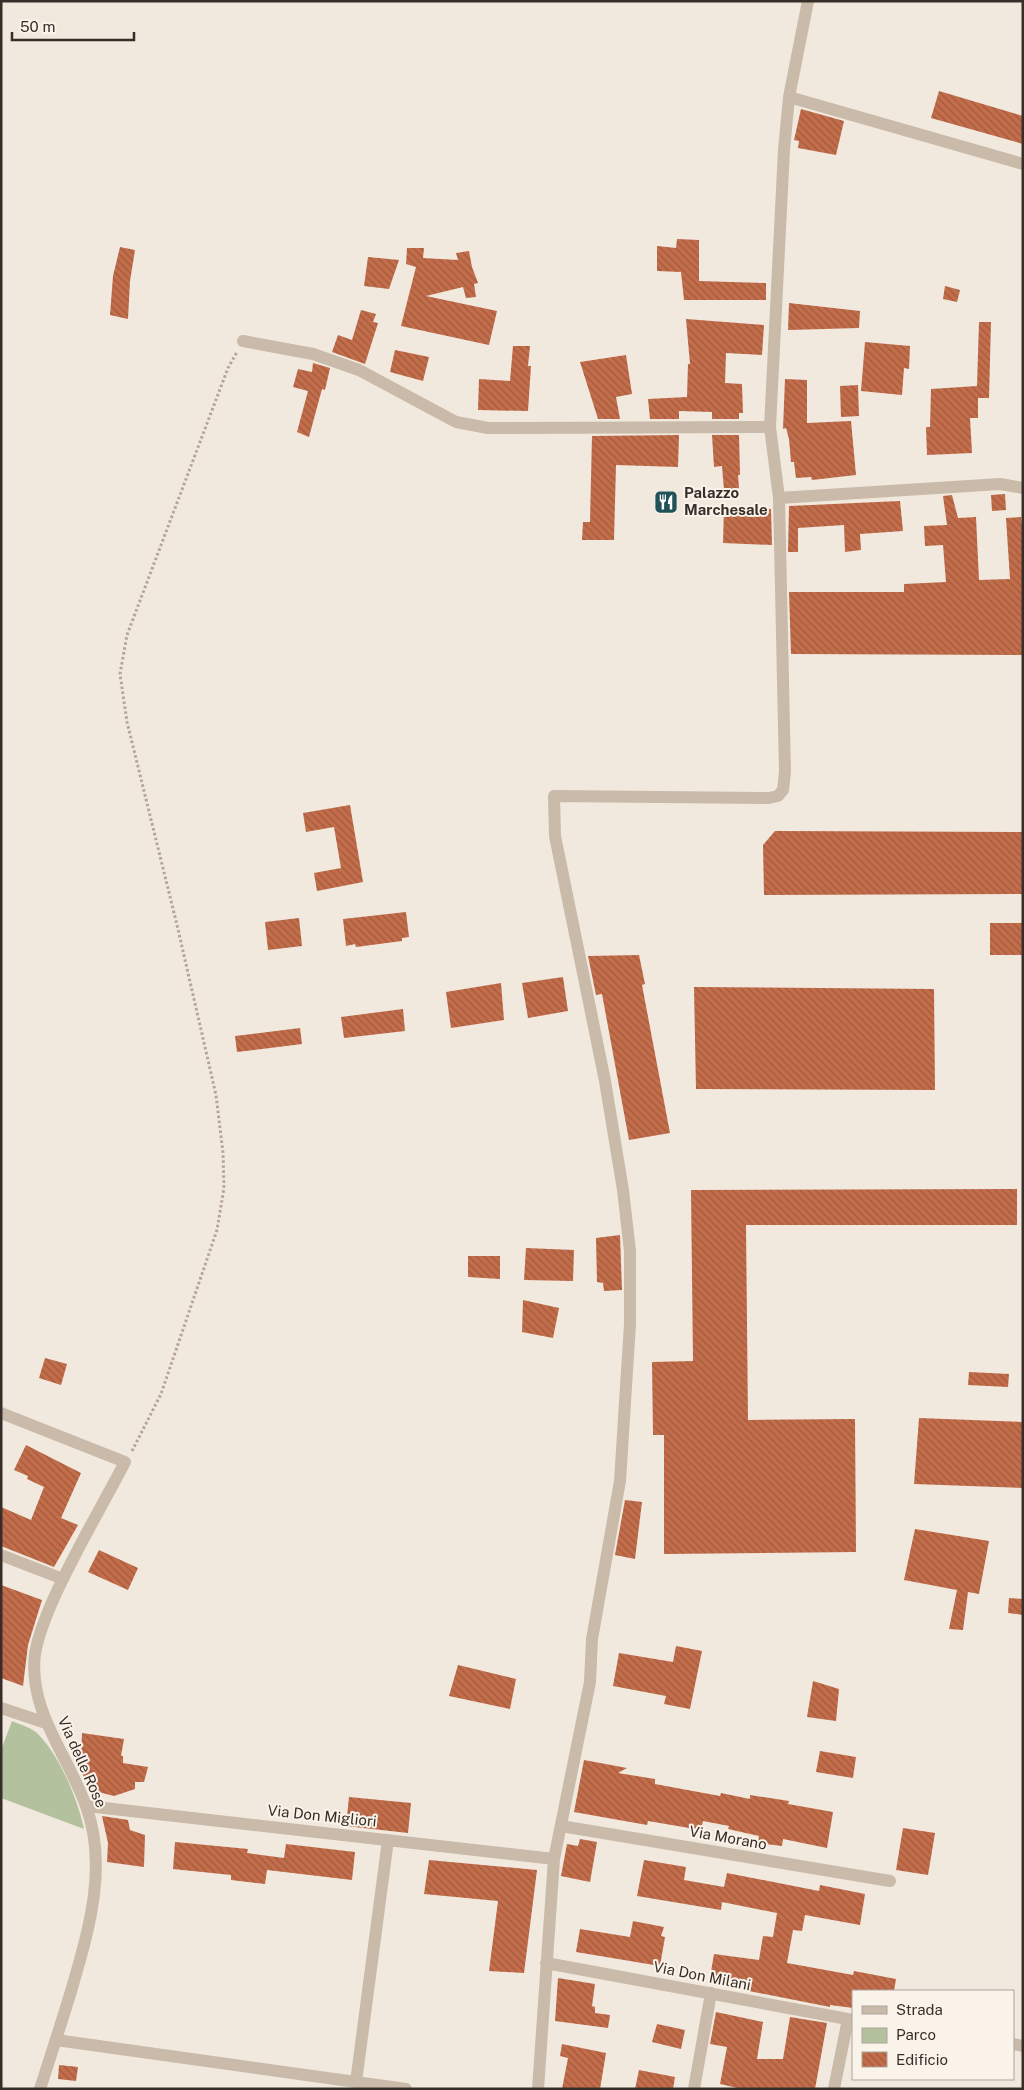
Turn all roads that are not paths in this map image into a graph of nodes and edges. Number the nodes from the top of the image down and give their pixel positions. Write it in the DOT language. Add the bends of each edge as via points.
graph roads {
  1 [pos="808,1"];
  2 [pos="789,96"];
  3 [pos="1023,164"];
  4 [pos="243,341"];
  5 [pos="770,427"];
  6 [pos="1023,488"];
  7 [pos="779,498"];
  8 [pos="1,1413"];
  9 [pos="1,1555"];
  10 [pos="63,1579"];
  11 [pos="1,1708"];
  12 [pos="46,1723"];
  13 [pos="86,1806"];
  14 [pos="562,1826"];
  15 [pos="388,1840"];
  16 [pos="554,1859"];
  17 [pos="890,1882"];
  18 [pos="546,1963"];
  19 [pos="711,1993"];
  20 [pos="850,2019"];
  21 [pos="56,2040"];
  22 [pos="356,2082"];
  23 [pos="40,2089"];
  24 [pos="406,2089"];
  25 [pos="538,2089"];
  26 [pos="694,2089"];
  27 [pos="834,2089"];
  1 -- 2 [label="street"];
  2 -- 3 [label="street"];
  2 -- 5 [label="street"];
  4 -- 5 [label="street" via="313,354 359,370 456,422 488,428"];
  5 -- 7 [label="street"];
  6 -- 7 [label="street" via="1000,484"];
  7 -- 14 [label="street" via="783,790 778,796 769,798 554,796 555,836 605,1081 624,1190 630,1251 630,1324 620,1481 592,1639 590,1682"];
  8 -- 10 [label="street, Via delle Rose" via="126,1462"];
  9 -- 10 [label="street"];
  10 -- 12 [label="street, Via delle Rose" via="45,1618 35,1654 36,1686"];
  11 -- 12 [label="street"];
  12 -- 13 [label="street, Via delle Rose"];
  13 -- 15 [label="street, Via Don Migliori"];
  13 -- 21 [label="street, Via delle Rose" via="94,1843 94,1897 86,1939"];
  14 -- 16 [label="street"];
  14 -- 17 [label="street, Via Morano"];
  15 -- 16 [label="street, Via Don Migliori"];
  15 -- 22 [label="street"];
  16 -- 18 [label="street"];
  18 -- 19 [label="street, Via Don Milani"];
  18 -- 25 [label="street"];
  19 -- 20 [label="street, Via Don Milani"];
  19 -- 26 [label="street"];
  20 -- 27 [label="street"];
  21 -- 22 [label="street"];
  21 -- 23 [label="street, Via delle Rose"];
  22 -- 24 [label="street"];
}
